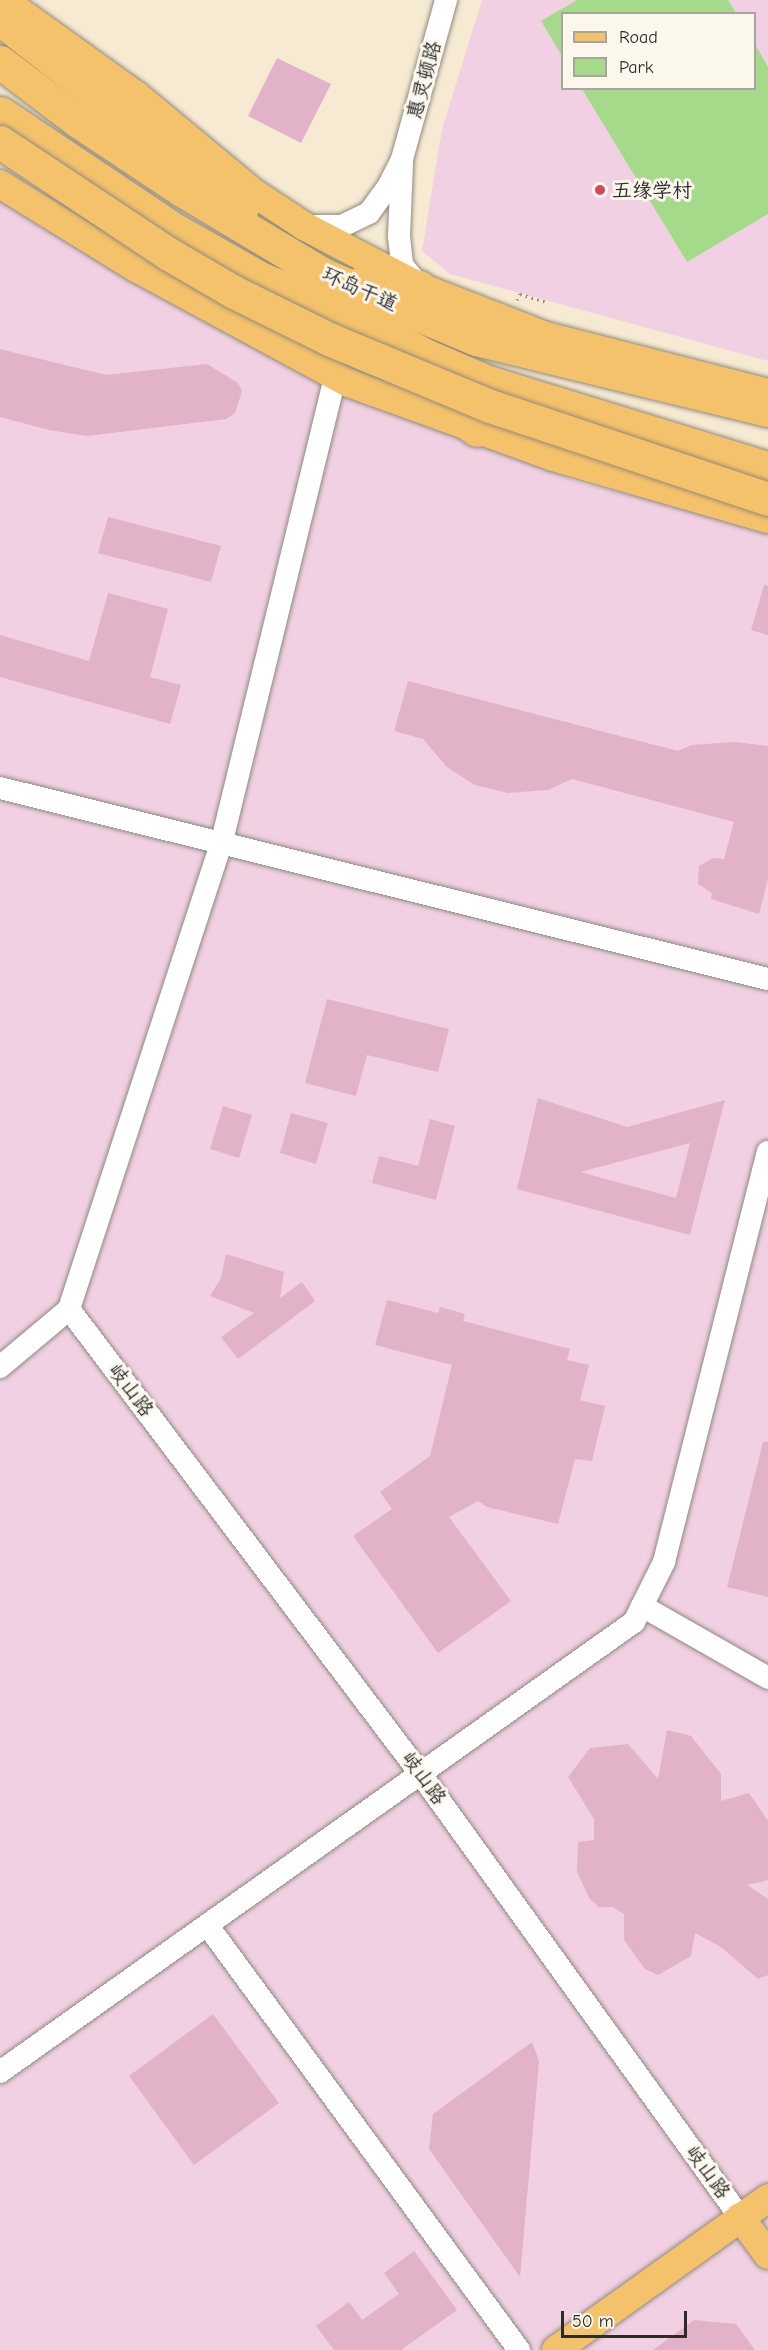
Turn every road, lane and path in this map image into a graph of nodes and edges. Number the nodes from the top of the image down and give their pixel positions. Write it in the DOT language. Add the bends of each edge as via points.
graph roads {
  1 [pos="446,0"];
  2 [pos="7,7"];
  3 [pos="0,62"];
  4 [pos="0,113"];
  5 [pos="0,142"];
  6 [pos="402,159"];
  7 [pos="0,184"];
  8 [pos="304,226"];
  9 [pos="312,268"];
  10 [pos="262,279"];
  11 [pos="420,287"];
  12 [pos="335,376"];
  13 [pos="768,393"];
  14 [pos="768,410"];
  15 [pos="477,430"];
  16 [pos="768,468"];
  17 [pos="768,499"];
  18 [pos="768,519"];
  19 [pos="0,788"];
  20 [pos="222,845"];
  21 [pos="768,980"];
  22 [pos="768,1152"];
  23 [pos="69,1309"];
  24 [pos="0,1367"];
  25 [pos="642,1606"];
  26 [pos="768,1678"];
  27 [pos="422,1776"];
  28 [pos="208,1926"];
  29 [pos="0,2072"];
  30 [pos="768,2198"];
  31 [pos="740,2217"];
  32 [pos="768,2255"];
  33 [pos="519,2350"];
  34 [pos="556,2350"];
  1 -- 6 [label="street, 惠灵顿路"];
  2 -- 8 [label="main road" via="136,96 254,193"];
  2 -- 9 [label="highway"];
  3 -- 9 [label="highway, 环岛干道" via="78,121"];
  4 -- 10 [label="highway, 环岛干道" via="176,230"];
  5 -- 17 [label="highway, bridge" via="167,253 234,292 330,339 490,406"];
  6 -- 8 [label="street" via="369,213 342,226"];
  6 -- 11 [label="street" via="402,265"];
  7 -- 12 [label="main road" via="126,263"];
  8 -- 11 [label="main road"];
  9 -- 11 [label="highway"];
  9 -- 14 [label="highway, 环岛干道" via="476,339"];
  10 -- 15 [label="highway"];
  10 -- 16 [label="highway, 环岛干道" via="354,317 427,356 488,382"];
  11 -- 13 [label="main road" via="546,336"];
  12 -- 15 [label="main road"];
  12 -- 20 [label="street"];
  15 -- 18 [label="main road"];
  19 -- 20 [label="street"];
  20 -- 21 [label="street"];
  20 -- 23 [label="street"];
  22 -- 25 [label="street" via="664,1562"];
  23 -- 24 [label="street"];
  23 -- 27 [label="street, 岐山路"];
  25 -- 26 [label="street"];
  25 -- 27 [label="street" via="634,1623"];
  27 -- 28 [label="street"];
  27 -- 31 [label="street, 岐山路"];
  28 -- 29 [label="street"];
  28 -- 33 [label="street"];
  30 -- 31 [label="main road"];
  31 -- 32 [label="main road, 岐山路"];
  31 -- 34 [label="main road"];
}
